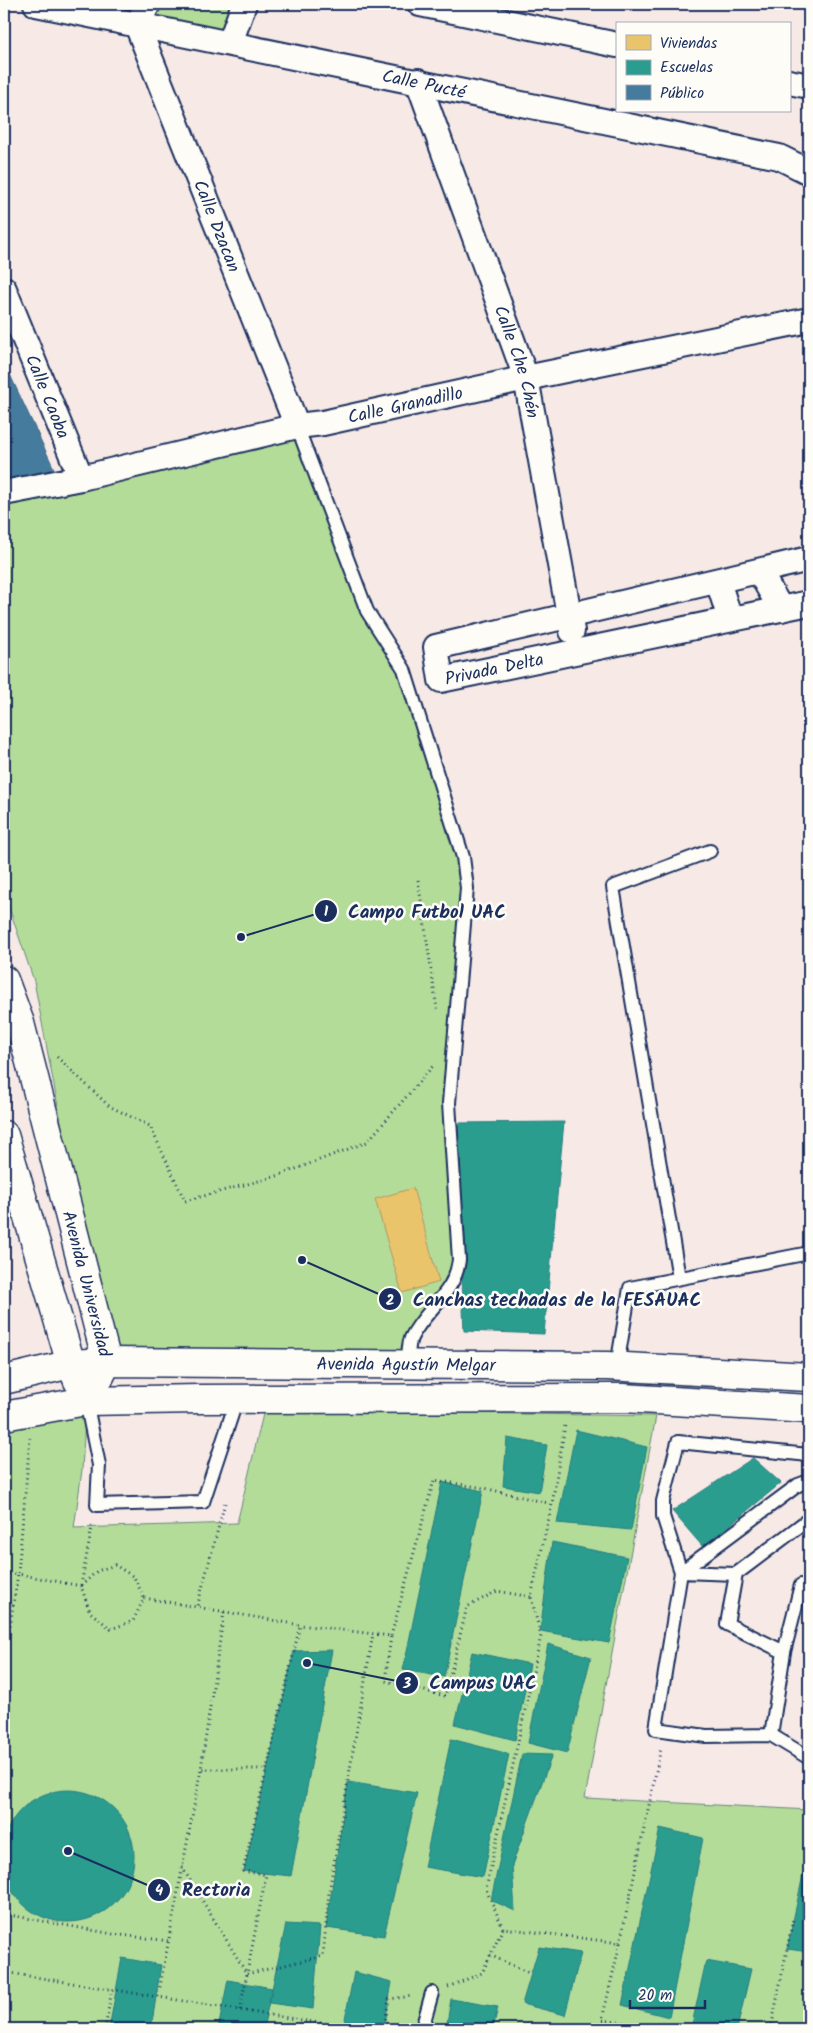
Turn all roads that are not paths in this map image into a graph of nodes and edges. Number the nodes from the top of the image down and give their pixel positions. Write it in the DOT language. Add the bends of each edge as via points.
graph roads {
  1 [pos="36,4"];
  2 [pos="148,4"];
  3 [pos="244,4"];
  4 [pos="420,4"];
  5 [pos="137,25"];
  6 [pos="230,43"];
  7 [pos="616,45"];
  8 [pos="418,81"];
  9 [pos="790,82"];
  10 [pos="809,86"];
  11 [pos="809,172"];
  12 [pos="4,289"];
  13 [pos="809,320"];
  14 [pos="526,378"];
  15 [pos="297,426"];
  16 [pos="81,478"];
  17 [pos="4,493"];
  18 [pos="809,559"];
  19 [pos="759,571"];
  20 [pos="718,581"];
  21 [pos="809,603"];
  22 [pos="781,609"];
  23 [pos="569,617"];
  24 [pos="730,620"];
  25 [pos="576,652"];
  26 [pos="710,852"];
  27 [pos="4,980"];
  28 [pos="9,1011"];
  29 [pos="4,1135"];
  30 [pos="809,1253"];
  31 [pos="679,1278"];
  32 [pos="107,1362"];
  33 [pos="71,1364"];
  34 [pos="408,1365"];
  35 [pos="617,1366"];
  36 [pos="809,1377"];
  37 [pos="4,1380"];
  38 [pos="237,1399"];
  39 [pos="86,1401"];
  40 [pos="809,1409"];
  41 [pos="4,1416"];
  42 [pos="809,1455"];
  43 [pos="809,1481"];
  44 [pos="809,1519"];
  45 [pos="681,1572"];
  46 [pos="736,1574"];
  47 [pos="802,1585"];
  48 [pos="784,1652"];
  49 [pos="771,1735"];
  50 [pos="809,1758"];
  51 [pos="432,1993"];
  52 [pos="422,2029"];
  1 -- 5 [label="street, Calle Pucté"];
  2 -- 5 [label="street"];
  3 -- 6 [label="street"];
  4 -- 7 [label="street"];
  5 -- 6 [label="street, Calle Pucté"];
  5 -- 15 [label="street, Calle Dzacan"];
  6 -- 8 [label="street, Calle Pucté"];
  8 -- 11 [label="street, Calle Pucté" via="779,157"];
  8 -- 14 [label="street, Calle Che Chén"];
  9 -- 10 [label="street"];
  12 -- 16 [label="street, Calle Caoba"];
  13 -- 14 [label="street, Calle Granadillo"];
  14 -- 15 [label="street, Calle Granadillo"];
  14 -- 23 [label="street, Calle Che Chén"];
  15 -- 16 [label="street, Calle Granadillo"];
  15 -- 34 [label="lane" via="367,611 404,669 464,865 467,888 450,1103 458,1267 452,1285 410,1340"];
  16 -- 17 [label="street, Calle Granadillo"];
  18 -- 19 [label="street, Privada Delta"];
  19 -- 20 [label="street, Privada Delta"];
  19 -- 22 [label="street"];
  20 -- 23 [label="street, Privada Delta"];
  20 -- 24 [label="street"];
  21 -- 22 [label="street, Privada Delta"];
  22 -- 24 [label="street, Privada Delta"];
  23 -- 25 [label="street, Calle Che Chén"];
  23 -- 25 [label="street, Privada Delta" via="436,647 441,680"];
  24 -- 25 [label="street, Privada Delta"];
  26 -- 31 [label="lane" via="613,887"];
  27 -- 28 [label="main road, Avenida Universidad"];
  28 -- 32 [label="main road, Avenida Universidad" via="20,1023"];
  29 -- 33 [label="main road, Avenida Universidad"];
  30 -- 31 [label="lane"];
  31 -- 35 [label="lane" via="630,1288"];
  32 -- 33 [label="main road, Avenida Agustín Melgar"];
  32 -- 34 [label="main road, Avenida Agustín Melgar"];
  32 -- 39 [label="main road, Avenida Universidad"];
  33 -- 37 [label="main road, Avenida Agustín Melgar"];
  33 -- 39 [label="main road, Avenida Universidad"];
  34 -- 35 [label="main road, Avenida Agustín Melgar"];
  35 -- 36 [label="main road, Avenida Agustín Melgar"];
  38 -- 39 [label="main road, Avenida Agustín Melgar"];
  38 -- 39 [label="lane" via="204,1502 97,1505 99,1465"];
  38 -- 40 [label="main road, Avenida Agustín Melgar" via="623,1398"];
  39 -- 41 [label="main road, Avenida Agustín Melgar"];
  42 -- 45 [label="lane" via="678,1442 663,1501 663,1516"];
  43 -- 45 [label="lane" via="798,1485"];
  44 -- 46 [label="lane"];
  45 -- 46 [label="lane"];
  45 -- 49 [label="lane" via="656,1729 706,1736"];
  46 -- 48 [label="lane" via="727,1624"];
  47 -- 48 [label="lane"];
  48 -- 49 [label="lane"];
  49 -- 50 [label="lane"];
  51 -- 52 [label="lane"];
}
